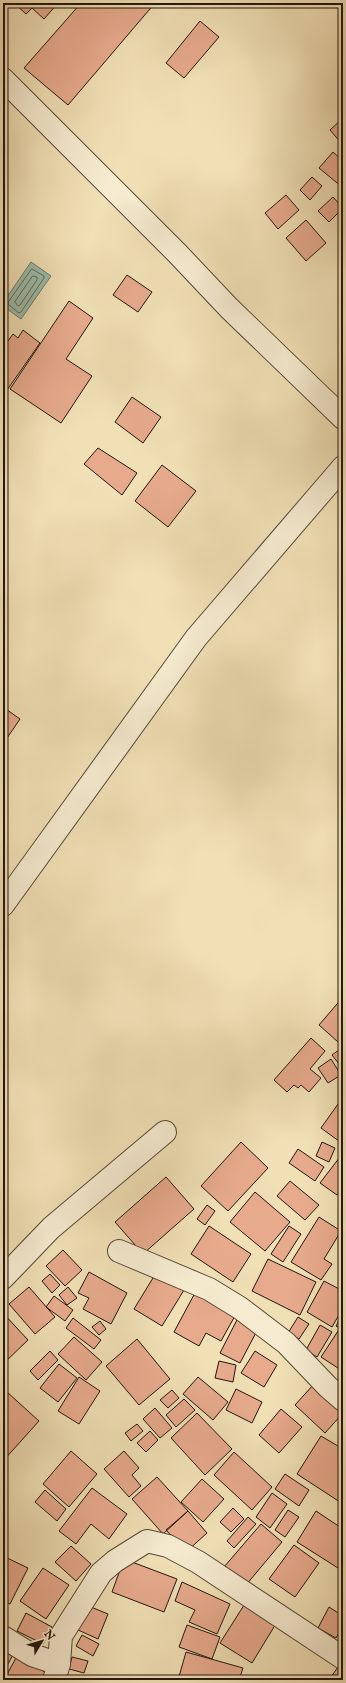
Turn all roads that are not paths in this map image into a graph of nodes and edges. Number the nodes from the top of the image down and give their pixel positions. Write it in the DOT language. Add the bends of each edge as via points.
graph roads {
  1 [pos="3,79"];
  2 [pos="343,418"];
  3 [pos="343,467"];
  4 [pos="3,905"];
  5 [pos="165,1132"];
  6 [pos="119,1251"];
  7 [pos="3,1278"];
  8 [pos="343,1400"];
  9 [pos="3,1637"];
  10 [pos="343,1658"];
  11 [pos="56,1672"];
  1 -- 2 [label="street" via="178,253 229,308"];
  3 -- 4 [label="street" via="196,638"];
  5 -- 7 [label="street" via="51,1228"];
  6 -- 8 [label="street" via="209,1288 240,1308 286,1343"];
  9 -- 11 [label="street"];
  10 -- 11 [label="street" via="198,1562 168,1546 147,1541 115,1561 102,1573 60,1636"];
}
